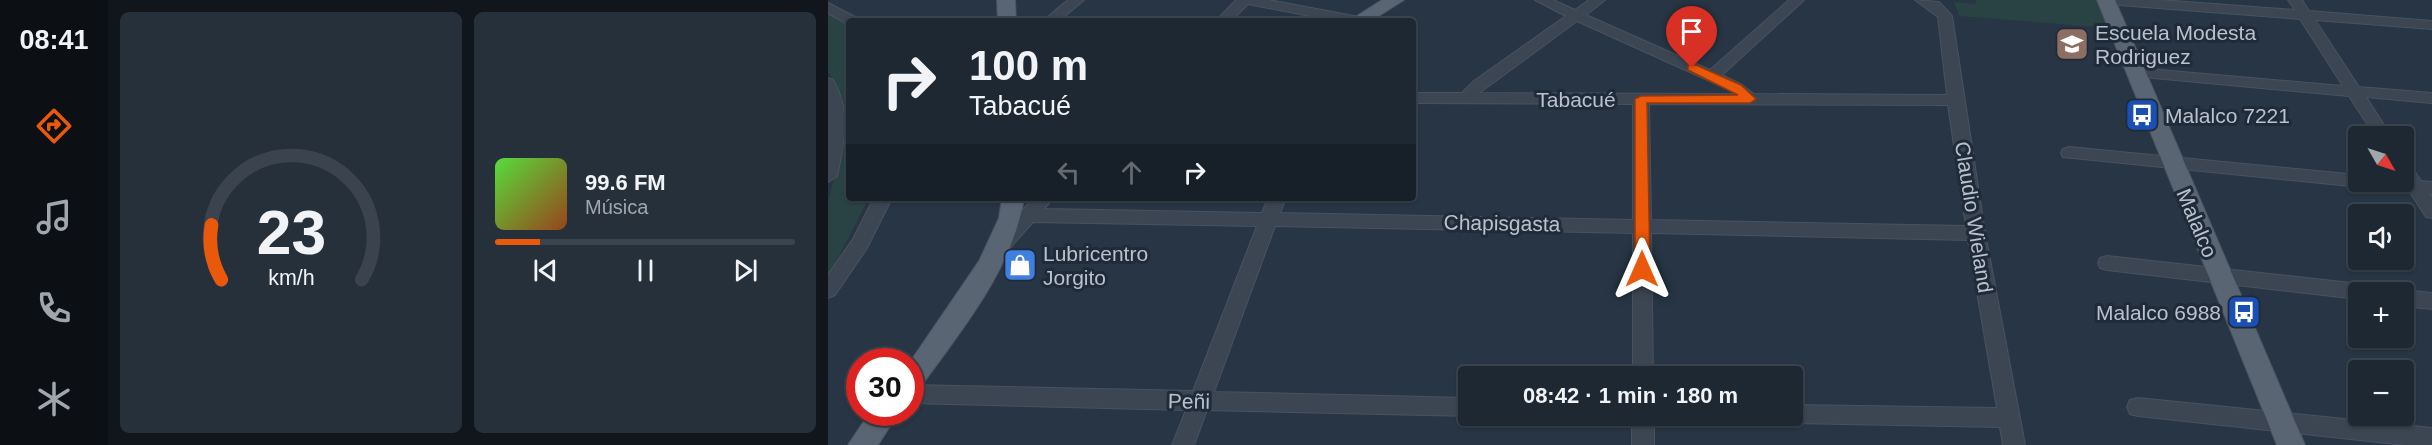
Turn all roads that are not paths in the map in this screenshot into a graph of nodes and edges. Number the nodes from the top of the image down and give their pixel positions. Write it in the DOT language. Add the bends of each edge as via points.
graph roads {
  1 [pos="1006,0"];
  2 [pos="1077,0"];
  3 [pos="1245,0"];
  4 [pos="1395,0"];
  5 [pos="1542,0"];
  6 [pos="1598,0"];
  7 [pos="1797,0"];
  8 [pos="1922,0"];
  9 [pos="2106,0"];
  10 [pos="2295,0"];
  11 [pos="828,7"];
  12 [pos="1576,15"];
  13 [pos="2305,16"];
  14 [pos="847,18"];
  15 [pos="1007,18"];
  16 [pos="1054,18"];
  17 [pos="1226,18"];
  18 [pos="1342,18"];
  19 [pos="1363,18"];
  20 [pos="2432,26"];
  21 [pos="2137,73"];
  22 [pos="1711,77"];
  23 [pos="828,82"];
  24 [pos="2354,92"];
  25 [pos="1416,98"];
  26 [pos="2432,98"];
  27 [pos="1465,99"];
  28 [pos="1641,99"];
  29 [pos="1750,99"];
  30 [pos="1954,100"];
  31 [pos="2376,126"];
  32 [pos="838,136"];
  33 [pos="2069,153"];
  34 [pos="2172,164"];
  35 [pos="828,176"];
  36 [pos="2348,180"];
  37 [pos="2424,187"];
  38 [pos="881,201"];
  39 [pos="1036,201"];
  40 [pos="1276,201"];
  41 [pos="1021,207"];
  42 [pos="2432,212"];
  43 [pos="1269,218"];
  44 [pos="1642,226"];
  45 [pos="1976,233"];
  46 [pos="2107,263"];
  47 [pos="2219,276"];
  48 [pos="828,290"];
  49 [pos="2348,291"];
  50 [pos="2414,299"];
  51 [pos="2432,301"];
  52 [pos="924,362"];
  53 [pos="1642,366"];
  54 [pos="924,394"];
  55 [pos="1198,401"];
  56 [pos="1458,407"];
  57 [pos="2138,407"];
  58 [pos="1803,414"];
  59 [pos="2009,418"];
  60 [pos="2282,422"];
  61 [pos="876,426"];
  62 [pos="1642,426"];
  63 [pos="2432,438"];
  64 [pos="862,445"];
  65 [pos="1183,445"];
  66 [pos="1642,445"];
  67 [pos="2013,445"];
  68 [pos="2291,445"];
  1 -- 15 [label="main road"];
  2 -- 16 [label="street"];
  3 -- 17 [label="street"];
  3 -- 18 [label="street"];
  4 -- 19 [label="main road"];
  5 -- 12 [label="street"];
  6 -- 12 [label="street"];
  7 -- 22 [label="street"];
  8 -- 30 [label="street, Claudio Wieland" via="1945,16"];
  9 -- 13 [label="street"];
  9 -- 21 [label="main road, Malalco"];
  10 -- 13 [label="street"];
  11 -- 14 [label="street"];
  12 -- 22 [label="street"];
  12 -- 27 [label="street" via="1479,84"];
  13 -- 20 [label="street"];
  13 -- 24 [label="street"];
  21 -- 24 [label="street"];
  21 -- 34 [label="main road, Malalco"];
  22 -- 29 [label="street" via="1737,88"];
  23 -- 32 [label="street"];
  24 -- 26 [label="street"];
  24 -- 31 [label="street"];
  25 -- 27 [label="street, Tabacué"];
  27 -- 28 [label="street, Tabacué"];
  28 -- 29 [label="street, Tabacué"];
  28 -- 44 [label="street"];
  29 -- 30 [label="street, Tabacué"];
  30 -- 45 [label="street, Claudio Wieland"];
  32 -- 35 [label="street"];
  33 -- 34 [label="street"];
  34 -- 36 [label="street"];
  34 -- 47 [label="main road, Malalco"];
  37 -- 42 [label="street"];
  38 -- 48 [label="street" via="860,243"];
  39 -- 41 [label="street"];
  40 -- 43 [label="street"];
  41 -- 43 [label="street, Chapisgasta"];
  41 -- 52 [label="main road"];
  43 -- 44 [label="street, Chapisgasta"];
  43 -- 55 [label="street"];
  44 -- 45 [label="street, Chapisgasta"];
  44 -- 53 [label="street"];
  45 -- 59 [label="street, Claudio Wieland"];
  46 -- 47 [label="street"];
  47 -- 49 [label="street"];
  47 -- 60 [label="main road, Malalco"];
  50 -- 51 [label="street"];
  54 -- 55 [label="street, Peñi"];
  55 -- 56 [label="street, Peñi"];
  55 -- 65 [label="street"];
  57 -- 60 [label="street"];
  58 -- 59 [label="street"];
  59 -- 67 [label="street, Claudio Wieland"];
  60 -- 63 [label="street"];
  60 -- 68 [label="main road, Malalco"];
  61 -- 64 [label="main road"];
  62 -- 66 [label="street"];
}
